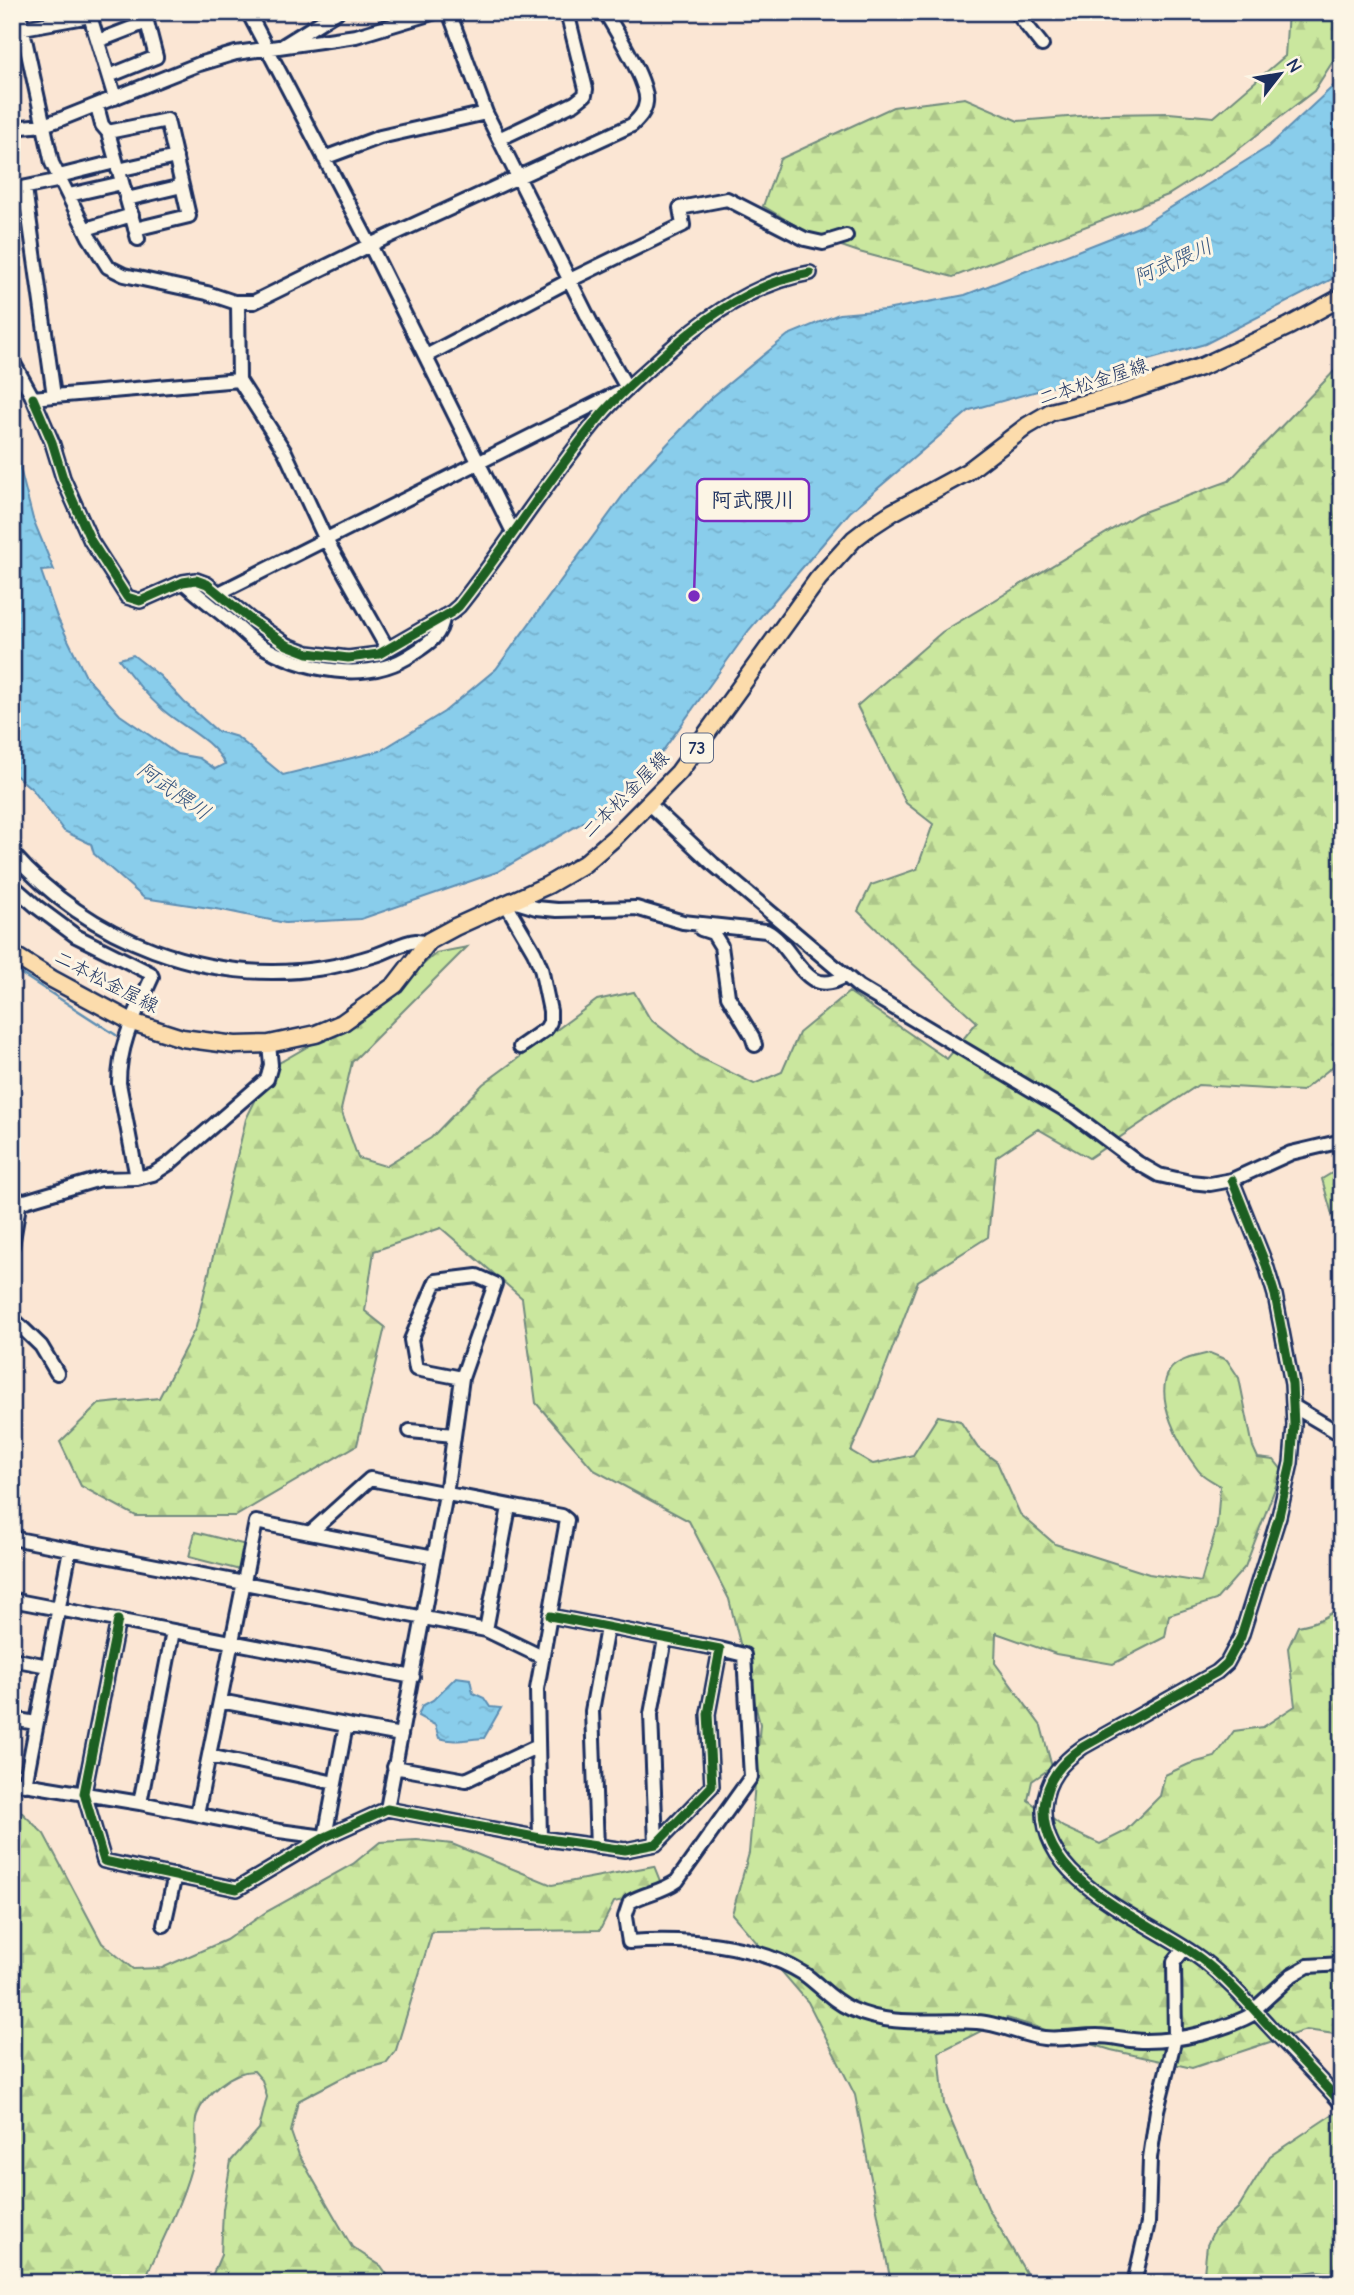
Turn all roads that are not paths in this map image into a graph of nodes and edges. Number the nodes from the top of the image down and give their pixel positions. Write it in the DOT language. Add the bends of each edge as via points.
graph roads {
  1 [pos="19,12"];
  2 [pos="248,12"];
  3 [pos="337,12"];
  4 [pos="436,12"];
  5 [pos="449,12"];
  6 [pos="567,12"];
  7 [pos="606,12"];
  8 [pos="1016,12"];
  9 [pos="90,14"];
  10 [pos="145,17"];
  11 [pos="17,30"];
  12 [pos="98,41"];
  13 [pos="1042,45"];
  14 [pos="283,48"];
  15 [pos="268,49"];
  16 [pos="109,76"];
  17 [pos="116,98"];
  18 [pos="97,106"];
  19 [pos="486,113"];
  20 [pos="43,125"];
  21 [pos="12,128"];
  22 [pos="108,132"];
  23 [pos="499,139"];
  24 [pos="176,157"];
  25 [pos="324,159"];
  26 [pos="117,166"];
  27 [pos="60,178"];
  28 [pos="519,179"];
  29 [pos="122,183"];
  30 [pos="182,187"];
  31 [pos="19,189"];
  32 [pos="69,195"];
  33 [pos="127,199"];
  34 [pos="132,215"];
  35 [pos="86,229"];
  36 [pos="846,236"];
  37 [pos="370,245"];
  38 [pos="810,273"];
  39 [pos="570,280"];
  40 [pos="1342,297"];
  41 [pos="238,303"];
  42 [pos="426,356"];
  43 [pos="12,360"];
  44 [pos="239,380"];
  45 [pos="627,388"];
  46 [pos="54,396"];
  47 [pos="33,398"];
  48 [pos="478,463"];
  49 [pos="513,532"];
  50 [pos="326,538"];
  51 [pos="183,582"];
  52 [pos="219,593"];
  53 [pos="443,617"];
  54 [pos="387,649"];
  55 [pos="649,804"];
  56 [pos="12,853"];
  57 [pos="12,885"];
  58 [pos="509,903"];
  59 [pos="689,922"];
  60 [pos="427,944"];
  61 [pos="12,954"];
  62 [pos="845,976"];
  63 [pos="132,1022"];
  64 [pos="269,1044"];
  65 [pos="754,1045"];
  66 [pos="520,1047"];
  67 [pos="1342,1141"];
  68 [pos="137,1178"];
  69 [pos="1232,1181"];
  70 [pos="16,1199"];
  71 [pos="12,1246"];
  72 [pos="12,1318"];
  73 [pos="57,1373"];
  74 [pos="462,1378"];
  75 [pos="1293,1406"];
  76 [pos="410,1431"];
  77 [pos="454,1435"];
  78 [pos="1342,1436"];
  79 [pos="446,1493"];
  80 [pos="509,1507"];
  81 [pos="310,1533"];
  82 [pos="12,1538"];
  83 [pos="70,1549"];
  84 [pos="435,1557"];
  85 [pos="244,1582"];
  86 [pos="12,1600"];
  87 [pos="59,1608"];
  88 [pos="551,1616"];
  89 [pos="423,1617"];
  90 [pos="117,1620"];
  91 [pos="607,1628"];
  92 [pos="486,1630"];
  93 [pos="173,1631"];
  94 [pos="665,1639"];
  95 [pos="232,1642"];
  96 [pos="720,1649"];
  97 [pos="542,1657"];
  98 [pos="12,1659"];
  99 [pos="48,1666"];
  100 [pos="413,1677"];
  101 [pos="220,1701"];
  102 [pos="12,1719"];
  103 [pos="36,1723"];
  104 [pos="346,1725"];
  105 [pos="401,1735"];
  106 [pos="536,1747"];
  107 [pos="209,1756"];
  108 [pos="394,1767"];
  109 [pos="19,1783"];
  110 [pos="335,1783"];
  111 [pos="84,1793"];
  112 [pos="140,1803"];
  113 [pos="387,1808"];
  114 [pos="197,1814"];
  115 [pos="325,1837"];
  116 [pos="540,1838"];
  117 [pos="656,1844"];
  118 [pos="597,1847"];
  119 [pos="175,1875"];
  120 [pos="164,1926"];
  121 [pos="1184,1949"];
  122 [pos="1342,1964"];
  123 [pos="1256,2010"];
  124 [pos="1175,2038"];
  125 [pos="1342,2104"];
  126 [pos="1134,2283"];
  1 -- 11 [label="street"];
  2 -- 15 [label="street"];
  3 -- 14 [label="street"];
  4 -- 14 [label="street" via="356,36"];
  5 -- 19 [label="street"];
  6 -- 23 [label="street" via="585,94"];
  7 -- 28 [label="street" via="643,84 647,95 643,113 612,136"];
  8 -- 13 [label="street"];
  9 -- 11 [label="street"];
  9 -- 12 [label="street"];
  10 -- 12 [label="street"];
  10 -- 16 [label="street" via="156,57"];
  11 -- 20 [label="street"];
  12 -- 16 [label="street"];
  14 -- 15 [label="street"];
  15 -- 17 [label="street" via="199,64"];
  15 -- 25 [label="street"];
  16 -- 17 [label="street"];
  17 -- 18 [label="street"];
  18 -- 20 [label="street"];
  18 -- 22 [label="street"];
  19 -- 23 [label="street"];
  19 -- 25 [label="street" via="380,137"];
  20 -- 21 [label="street"];
  20 -- 27 [label="street"];
  22 -- 24 [label="street" via="167,120"];
  22 -- 26 [label="street"];
  23 -- 28 [label="street"];
  24 -- 26 [label="street"];
  24 -- 30 [label="street"];
  25 -- 37 [label="street"];
  26 -- 27 [label="street"];
  26 -- 29 [label="street"];
  27 -- 31 [label="street"];
  27 -- 32 [label="street"];
  28 -- 37 [label="street"];
  28 -- 39 [label="street"];
  29 -- 32 [label="street"];
  29 -- 33 [label="street"];
  30 -- 33 [label="street"];
  30 -- 34 [label="street" via="189,216 136,234"];
  31 -- 46 [label="street"];
  32 -- 35 [label="street"];
  33 -- 34 [label="street"];
  34 -- 35 [label="street"];
  35 -- 41 [label="street" via="108,267 124,275"];
  36 -- 39 [label="street" via="823,243 805,239 727,199 680,208 683,225"];
  37 -- 41 [label="street" via="254,302"];
  37 -- 42 [label="street"];
  38 -- 45 [label="street" via="769,286 720,311"];
  39 -- 42 [label="street"];
  39 -- 45 [label="street"];
  40 -- 55 [label="main road, 二本松金屋線 / 73" via="1203,366 1051,412 958,478 867,529 818,579 680,772"];
  41 -- 44 [label="street"];
  42 -- 48 [label="street"];
  43 -- 47 [label="street"];
  44 -- 46 [label="street"];
  44 -- 50 [label="street" via="285,452"];
  45 -- 48 [label="street"];
  45 -- 49 [label="street" via="548,482"];
  46 -- 47 [label="street"];
  47 -- 51 [label="street" via="91,541 127,597 140,601"];
  48 -- 49 [label="street"];
  48 -- 50 [label="street"];
  49 -- 53 [label="street" via="459,606"];
  50 -- 52 [label="street"];
  50 -- 54 [label="street"];
  51 -- 52 [label="street" via="207,583"];
  51 -- 53 [label="street" via="254,642 279,655 336,671 363,671 408,657 437,636"];
  52 -- 54 [label="street" via="269,633 308,653 348,659 372,657"];
  53 -- 54 [label="street"];
  55 -- 58 [label="main road, 二本松金屋線 / 73" via="584,864"];
  55 -- 62 [label="street"];
  56 -- 60 [label="street" via="46,889 79,913 139,945 192,962 239,970 324,968 415,941"];
  57 -- 63 [label="street" via="76,936 150,973"];
  58 -- 59 [label="street" via="557,910 636,908"];
  58 -- 60 [label="main road, 二本松金屋線 / 73"];
  58 -- 66 [label="street" via="541,968 550,1011 546,1029"];
  59 -- 62 [label="street" via="765,930 775,935 816,981 828,984"];
  59 -- 65 [label="street" via="718,938 728,996"];
  60 -- 64 [label="main road, 二本松金屋線 / 73" via="395,985 342,1023"];
  61 -- 63 [label="main road, 二本松金屋線 / 73"];
  62 -- 69 [label="street" via="1074,1115 1159,1175 1200,1183"];
  63 -- 64 [label="main road, 二本松金屋線 / 73" via="182,1038"];
  63 -- 68 [label="street" via="121,1048 119,1083"];
  64 -- 68 [label="street" via="267,1079 170,1163"];
  67 -- 69 [label="street" via="1292,1153"];
  68 -- 70 [label="street" via="100,1179 48,1195"];
  69 -- 75 [label="street" via="1275,1295"];
  70 -- 71 [label="street"];
  72 -- 73 [label="street" via="41,1346"];
  74 -- 74 [label="street" via="416,1369 411,1340 436,1281 477,1276 495,1284"];
  74 -- 77 [label="street"];
  75 -- 78 [label="street"];
  75 -- 121 [label="street" via="1291,1463 1279,1516 1234,1651 1217,1672 1069,1757 1053,1775 1045,1801 1046,1829 1066,1866 1097,1895"];
  76 -- 77 [label="street"];
  77 -- 79 [label="street"];
  79 -- 80 [label="street"];
  79 -- 81 [label="street" via="370,1479"];
  79 -- 84 [label="street"];
  80 -- 88 [label="street" via="567,1520"];
  80 -- 92 [label="street"];
  81 -- 84 [label="street"];
  81 -- 85 [label="street" via="256,1522"];
  82 -- 83 [label="street"];
  83 -- 85 [label="street"];
  83 -- 87 [label="street"];
  84 -- 89 [label="street"];
  85 -- 89 [label="street"];
  85 -- 95 [label="street"];
  86 -- 87 [label="street"];
  87 -- 90 [label="street"];
  87 -- 99 [label="street"];
  88 -- 91 [label="street"];
  88 -- 97 [label="street"];
  89 -- 92 [label="street"];
  89 -- 100 [label="street"];
  90 -- 93 [label="street"];
  90 -- 111 [label="street"];
  91 -- 94 [label="street"];
  91 -- 118 [label="street" via="592,1711"];
  92 -- 97 [label="street"];
  93 -- 95 [label="street"];
  93 -- 112 [label="street"];
  94 -- 96 [label="street"];
  94 -- 117 [label="street" via="651,1714"];
  95 -- 100 [label="street"];
  95 -- 101 [label="street"];
  96 -- 117 [label="street" via="708,1714 712,1786"];
  96 -- 124 [label="street" via="744,1655 751,1777 677,1881 630,1902 625,1917 629,1942 744,1948 804,1975 849,2009 884,2020 977,2022 1042,2038"];
  97 -- 106 [label="street"];
  98 -- 99 [label="street"];
  99 -- 103 [label="street"];
  100 -- 105 [label="street"];
  101 -- 104 [label="street"];
  101 -- 107 [label="street"];
  102 -- 103 [label="street"];
  103 -- 109 [label="street"];
  104 -- 105 [label="street"];
  104 -- 110 [label="street"];
  105 -- 108 [label="street"];
  106 -- 108 [label="street" via="466,1780"];
  106 -- 116 [label="street"];
  107 -- 110 [label="street"];
  107 -- 114 [label="street"];
  108 -- 113 [label="street"];
  109 -- 111 [label="street"];
  110 -- 115 [label="street"];
  111 -- 112 [label="street"];
  111 -- 119 [label="street" via="103,1861"];
  112 -- 114 [label="street"];
  113 -- 115 [label="street"];
  113 -- 116 [label="street"];
  114 -- 115 [label="street"];
  115 -- 119 [label="street" via="237,1889"];
  116 -- 118 [label="street"];
  117 -- 118 [label="street" via="625,1850"];
  119 -- 120 [label="street"];
  121 -- 123 [label="street"];
  121 -- 124 [label="street" via="1174,1962"];
  122 -- 123 [label="street" via="1308,1966"];
  123 -- 124 [label="street" via="1239,2022"];
  123 -- 125 [label="street"];
  124 -- 126 [label="street" via="1154,2128 1148,2223"];
}
